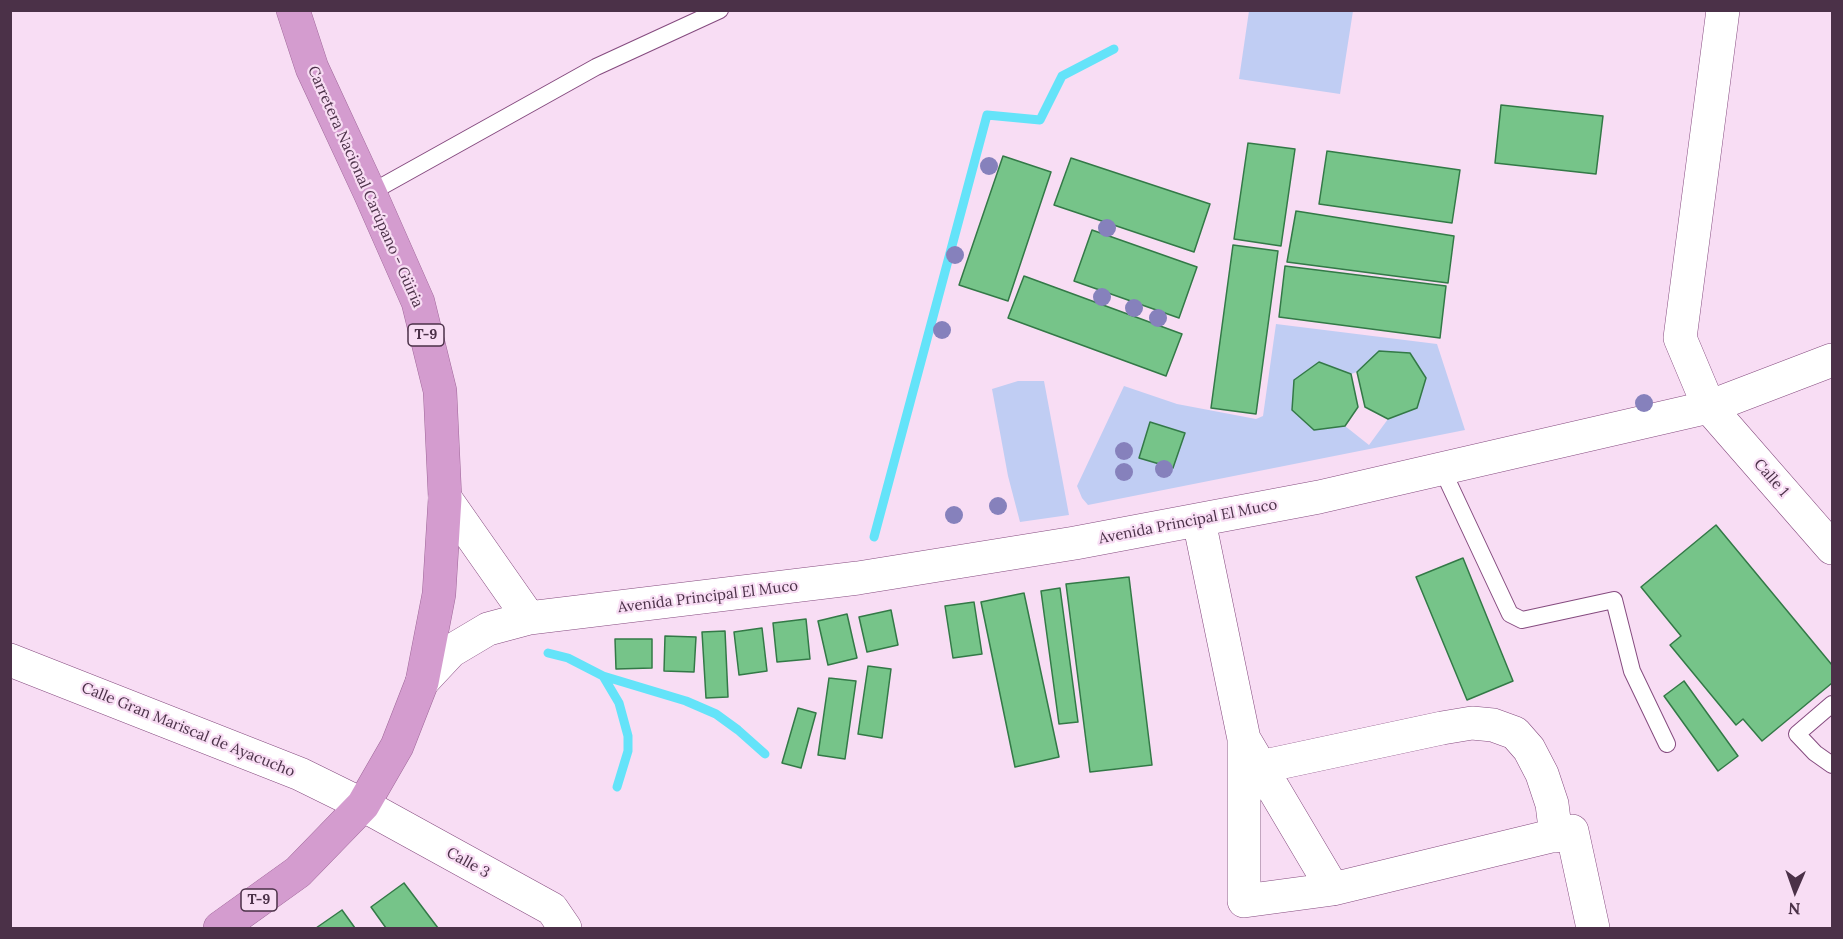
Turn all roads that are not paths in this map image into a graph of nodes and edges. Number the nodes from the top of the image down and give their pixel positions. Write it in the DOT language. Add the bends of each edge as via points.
graph roads {
  1 [pos="293,10"];
  2 [pos="720,10"];
  3 [pos="1724,10"];
  4 [pos="370,194"];
  5 [pos="1833,360"];
  6 [pos="1709,407"];
  7 [pos="1442,469"];
  8 [pos="445,498"];
  9 [pos="1199,521"];
  10 [pos="1833,548"];
  11 [pos="529,618"];
  12 [pos="10,660"];
  13 [pos="422,682"];
  14 [pos="1833,704"];
  15 [pos="1244,739"];
  16 [pos="1667,744"];
  17 [pos="1833,765"];
  18 [pos="1260,767"];
  19 [pos="363,805"];
  20 [pos="1556,836"];
  21 [pos="1333,889"];
  22 [pos="219,928"];
  23 [pos="565,928"];
  24 [pos="1593,928"];
  1 -- 4 [label="highway, Carretera Nacional Carúpano - Güiria / T-9" via="312,68"];
  2 -- 4 [label="lane" via="597,67"];
  3 -- 6 [label="street, Calle 1" via="1680,338"];
  4 -- 8 [label="highway, Carretera Nacional Carúpano - Güiria / T-9" via="418,302 440,391"];
  5 -- 6 [label="street, Avenida Principal El Muco"];
  6 -- 7 [label="street, Avenida Principal El Muco"];
  6 -- 10 [label="street, Calle 1"];
  7 -- 9 [label="street, Avenida Principal El Muco"];
  7 -- 16 [label="lane" via="1510,614 1522,620 1614,600 1632,671"];
  8 -- 11 [label="street"];
  8 -- 13 [label="highway, Carretera Nacional Carúpano - Güiria / T-9" via="440,594"];
  9 -- 11 [label="street, Avenida Principal El Muco" via="858,579"];
  9 -- 15 [label="street"];
  11 -- 13 [label="street, Avenida Principal El Muco" via="488,629 451,651"];
  12 -- 19 [label="street, Calle Gran Mariscal de Ayacucho" via="300,774"];
  13 -- 19 [label="highway, Carretera Nacional Carúpano - Güiria / T-9" via="397,746"];
  14 -- 17 [label="lane" via="1797,734"];
  15 -- 18 [label="street"];
  15 -- 21 [label="street" via="1244,900"];
  18 -- 20 [label="street" via="1442,728 1472,723 1493,725 1515,733 1529,750 1552,804"];
  18 -- 21 [label="street"];
  19 -- 22 [label="highway, Carretera Nacional Carúpano - Güiria / T-9" via="298,872"];
  19 -- 23 [label="street, Calle 3" via="552,909"];
  20 -- 21 [label="street"];
  20 -- 24 [label="street" via="1572,831"];
}
